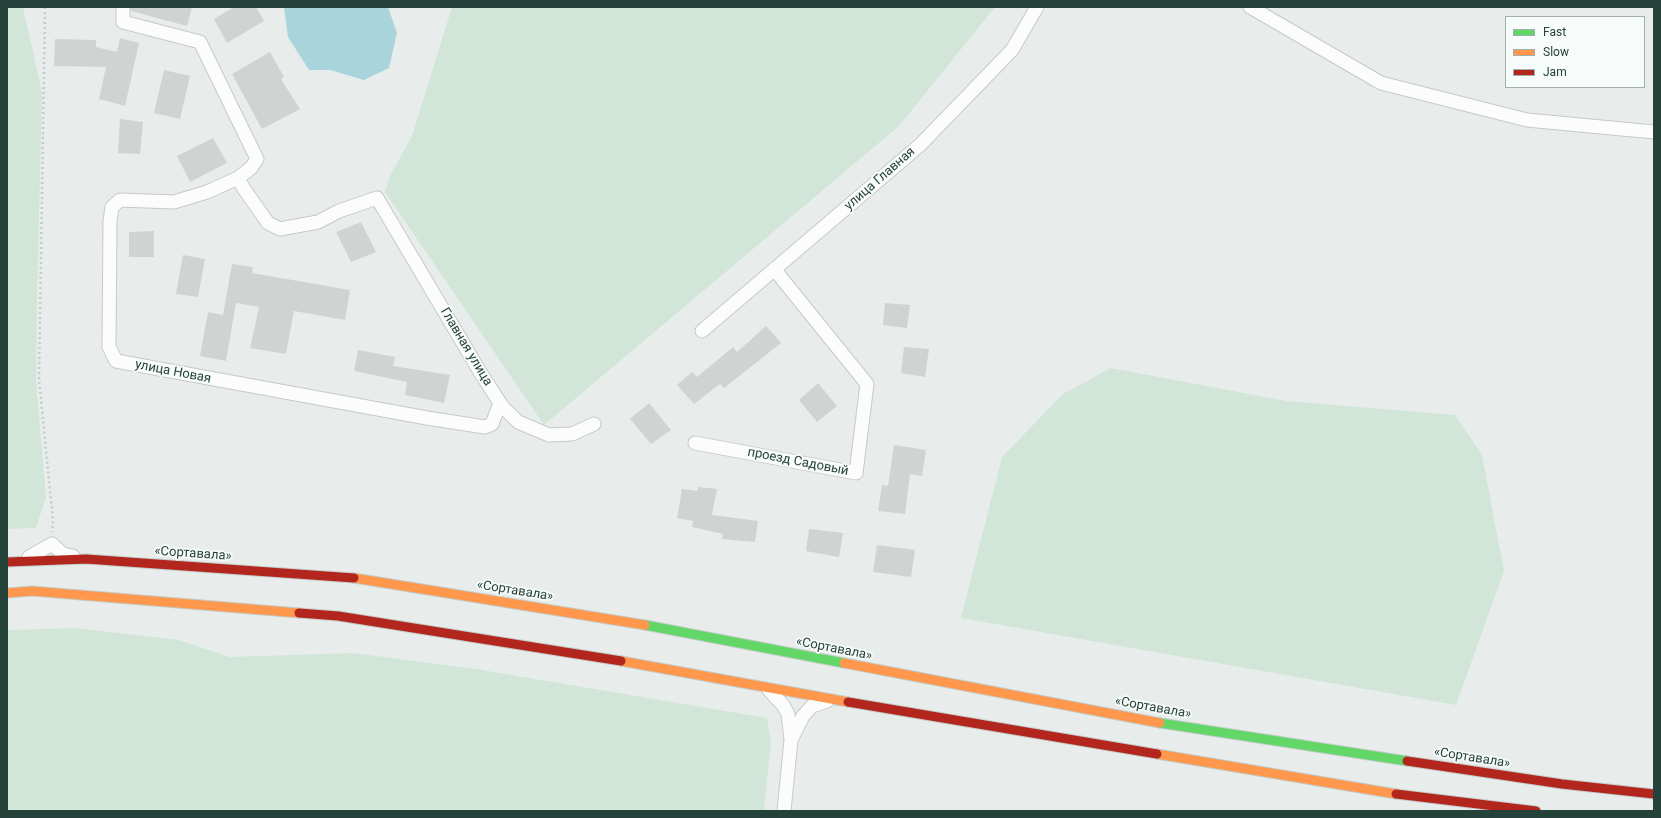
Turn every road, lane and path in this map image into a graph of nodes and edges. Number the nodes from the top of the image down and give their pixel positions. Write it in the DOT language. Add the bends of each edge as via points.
graph roads {
  1 [pos="45,7"];
  2 [pos="123,7"];
  3 [pos="1037,7"];
  4 [pos="1250,7"];
  5 [pos="1654,132"];
  6 [pos="238,178"];
  7 [pos="774,269"];
  8 [pos="702,331"];
  9 [pos="500,403"];
  10 [pos="594,424"];
  11 [pos="695,443"];
  12 [pos="52,544"];
  13 [pos="86,559"];
  14 [pos="13,562"];
  15 [pos="7,593"];
  16 [pos="768,688"];
  17 [pos="831,699"];
  18 [pos="791,740"];
  19 [pos="1654,794"];
  20 [pos="784,811"];
  21 [pos="1536,811"];
  1 -- 12 [label="path" via="39,379 53,521"];
  2 -- 6 [label="street, улица Новая" via="123,22 200,42 257,159 251,168"];
  3 -- 7 [label="street, улица Главная" via="1012,50 920,144"];
  4 -- 5 [label="street" via="1381,83 1527,120"];
  6 -- 9 [label="street, Главная улица" via="268,223 280,229 318,222 377,198"];
  6 -- 9 [label="street, улица Новая" via="207,192 174,202 120,200 112,207 109,347 116,360 485,427 492,424"];
  7 -- 8 [label="street, улица Главная"];
  7 -- 11 [label="street, проезд Садовый" via="868,384 856,473"];
  9 -- 10 [label="street, Главная улица" via="518,422 549,435 572,434"];
  12 -- 13 [label="street" via="63,554"];
  12 -- 14 [label="street"];
  13 -- 14 [label="highway, «Сортавала»"];
  13 -- 19 [label="highway, «Сортавала»" via="361,579 622,621 1186,728 1562,784"];
  15 -- 16 [label="highway" via="32,591 338,616 569,652"];
  16 -- 17 [label="highway"];
  16 -- 18 [label="street" via="788,714"];
  17 -- 18 [label="street" via="812,706 803,716"];
  17 -- 21 [label="highway" via="1392,793"];
  18 -- 20 [label="street"];
}
